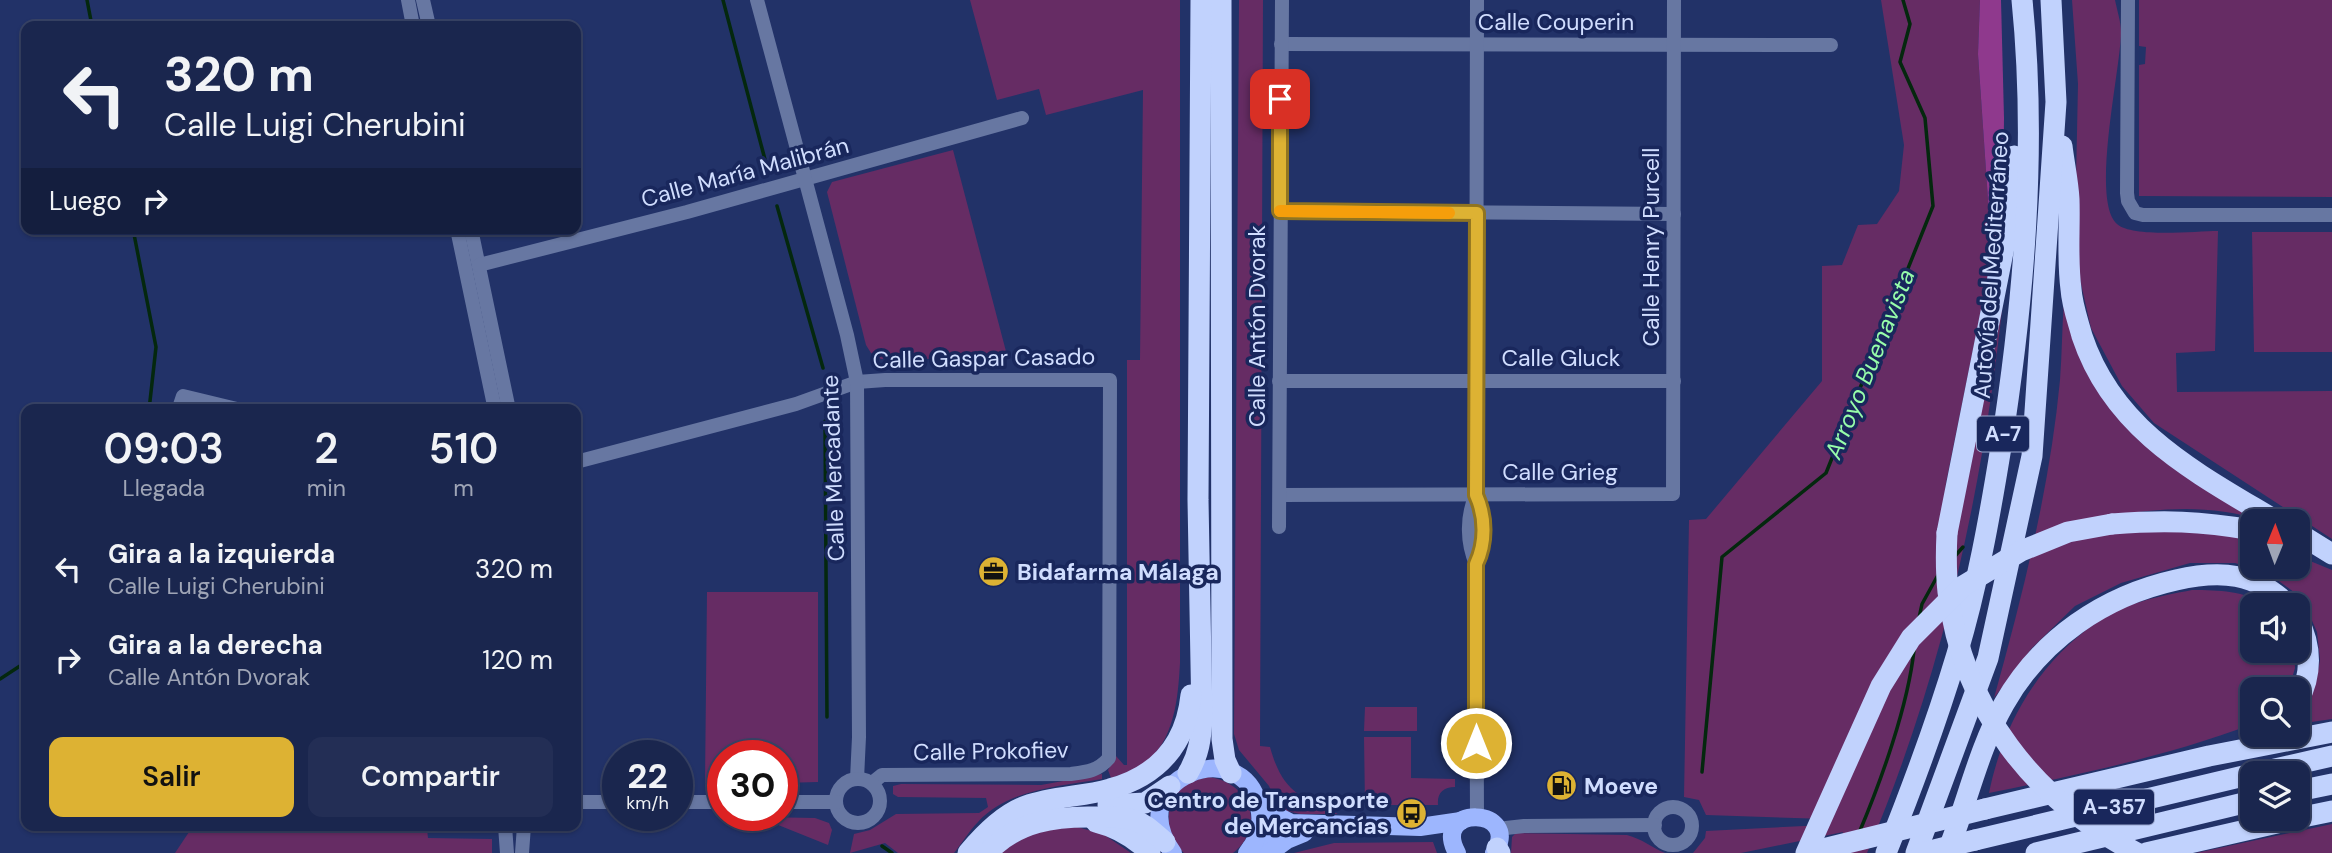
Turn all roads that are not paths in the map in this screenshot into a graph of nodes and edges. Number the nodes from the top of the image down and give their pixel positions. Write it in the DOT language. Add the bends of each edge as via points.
graph roads {
  1 [pos="408,0"];
  2 [pos="423,0"];
  3 [pos="757,0"];
  4 [pos="1193,0"];
  5 [pos="1216,0"];
  6 [pos="1282,0"];
  7 [pos="1477,0"];
  8 [pos="1674,0"];
  9 [pos="2013,0"];
  10 [pos="2022,0"];
  11 [pos="2051,0"];
  12 [pos="2127,0"];
  13 [pos="412,21"];
  14 [pos="428,21"];
  15 [pos="1201,35"];
  16 [pos="1281,44"];
  17 [pos="1477,44"];
  18 [pos="1673,45"];
  19 [pos="1830,46"];
  20 [pos="2056,102"];
  21 [pos="1023,118"];
  22 [pos="804,180"];
  23 [pos="1280,211"];
  24 [pos="1477,213"];
  25 [pos="1674,214"];
  26 [pos="2332,215"];
  27 [pos="458,235"];
  28 [pos="472,235"];
  29 [pos="479,265"];
  30 [pos="1279,381"];
  31 [pos="1477,381"];
  32 [pos="1674,381"];
  33 [pos="857,383"];
  34 [pos="180,404"];
  35 [pos="216,404"];
  36 [pos="494,404"];
  37 [pos="508,404"];
  38 [pos="581,460"];
  39 [pos="1673,494"];
  40 [pos="1280,495"];
  41 [pos="1476,495"];
  42 [pos="2256,509"];
  43 [pos="1279,527"];
  44 [pos="2240,528"];
  45 [pos="2310,541"];
  46 [pos="2310,549"];
  47 [pos="2332,556"];
  48 [pos="2276,593"];
  49 [pos="1199,602"];
  50 [pos="2332,732"];
  51 [pos="2240,745"];
  52 [pos="2332,756"];
  53 [pos="2209,757"];
  54 [pos="1109,758"];
  55 [pos="2310,761"];
  56 [pos="1188,773"];
  57 [pos="1231,773"];
  58 [pos="2240,777"];
  59 [pos="857,779"];
  60 [pos="872,783"];
  61 [pos="2332,784"];
  62 [pos="1170,786"];
  63 [pos="2310,789"];
  64 [pos="581,802"];
  65 [pos="602,802"];
  66 [pos="798,802"];
  67 [pos="836,802"];
  68 [pos="1258,803"];
  69 [pos="2240,804"];
  70 [pos="2332,811"];
  71 [pos="2310,816"];
  72 [pos="1469,819"];
  73 [pos="1001,822"];
  74 [pos="1655,825"];
  75 [pos="1320,826"];
  76 [pos="1420,827"];
  77 [pos="505,831"];
  78 [pos="524,831"];
  79 [pos="2243,831"];
  80 [pos="1497,847"];
  81 [pos="1162,849"];
  82 [pos="1249,850"];
  83 [pos="1456,850"];
  84 [pos="1810,852"];
  85 [pos="507,853"];
  86 [pos="523,853"];
  87 [pos="968,853"];
  88 [pos="987,853"];
  89 [pos="1269,853"];
  90 [pos="1886,853"];
  91 [pos="1916,853"];
  92 [pos="1922,853"];
  93 [pos="1947,853"];
  94 [pos="2036,853"];
  95 [pos="2137,853"];
  96 [pos="2146,853"];
  1 -- 13 [label="street"];
  2 -- 14 [label="street"];
  3 -- 22 [label="street, Calle Mercadante"];
  4 -- 15 [label="highway"];
  5 -- 15 [label="highway"];
  5 -- 57 [label="highway" via="1222,739"];
  6 -- 16 [label="street, Calle Antón Dvorak"];
  7 -- 17 [label="street"];
  8 -- 18 [label="street, Calle Henry Purcell"];
  9 -- 95 [label="highway, bridge" via="2016,130 2009,222 1947,533 1948,592 1968,672 1991,719 2021,764 2070,811"];
  10 -- 90 [label="highway, Autovía del Mediterráneo / A-7" via="2029,126 2011,383 1990,511 1958,652"];
  11 -- 20 [label="highway, A-7"];
  12 -- 26 [label="street" via="2130,208 2143,215"];
  15 -- 49 [label="highway"];
  16 -- 17 [label="street, Calle Couperin"];
  16 -- 23 [label="street, Calle Antón Dvorak"];
  17 -- 18 [label="street, Calle Couperin"];
  17 -- 24 [label="street"];
  18 -- 19 [label="street, Calle Couperin"];
  18 -- 25 [label="street, Calle Henry Purcell"];
  20 -- 42 [label="highway" via="2069,198 2071,290 2088,353 2113,397 2146,435"];
  20 -- 91 [label="highway, A-7" via="2032,456 1988,658"];
  21 -- 22 [label="street, Calle María Malibrán"];
  22 -- 29 [label="street, Calle María Malibrán"];
  22 -- 33 [label="street, Calle Mercadante"];
  23 -- 24 [label="street"];
  23 -- 30 [label="street, Calle Antón Dvorak"];
  24 -- 25 [label="street"];
  24 -- 31 [label="street"];
  25 -- 32 [label="street, Calle Henry Purcell"];
  27 -- 36 [label="street"];
  28 -- 29 [label="street"];
  29 -- 37 [label="street"];
  30 -- 31 [label="street, Calle Gluck"];
  30 -- 40 [label="street, Calle Antón Dvorak"];
  31 -- 32 [label="street, Calle Gluck"];
  31 -- 41 [label="street"];
  32 -- 39 [label="street, Calle Henry Purcell"];
  33 -- 38 [label="street, Calle Gaspar Casado" via="796,404"];
  33 -- 54 [label="street, Calle Gaspar Casado" via="1110,380"];
  33 -- 59 [label="street, Calle Mercadante"];
  34 -- 35 [label="street" via="183,396"];
  39 -- 41 [label="street, Calle Grieg"];
  40 -- 41 [label="street, Calle Grieg"];
  40 -- 43 [label="street, Calle Antón Dvorak"];
  41 -- 72 [label="street" via="1483,509 1483,549 1476,564"];
  44 -- 84 [label="highway, bridge" via="2163,520 2068,532 2021,551 1963,586 1910,638 1881,685"];
  45 -- 47 [label="highway"];
  46 -- 47 [label="highway"];
  48 -- 93 [label="highway" via="2249,578 2187,577 2146,586 2103,605 2062,634 2027,670 2004,704"];
  49 -- 56 [label="highway" via="1201,741"];
  49 -- 73 [label="highway" via="1189,715 1177,743 1160,764 1140,778 1110,789 1024,807"];
  50 -- 53 [label="highway"];
  51 -- 53 [label="highway"];
  52 -- 55 [label="highway, A-357"];
  53 -- 84 [label="highway, bridge"];
  54 -- 60 [label="street, Calle Prokofiev" via="1100,768 1071,775 882,775"];
  56 -- 57 [label="main road" via="1210,768"];
  56 -- 62 [label="main road"];
  57 -- 68 [label="main road" via="1248,785"];
  58 -- 92 [label="highway, A-357, bridge"];
  59 -- 60 [label="street"];
  59 -- 67 [label="street" via="844,784"];
  60 -- 67 [label="street" via="881,803 869,821 847,821"];
  61 -- 63 [label="highway"];
  62 -- 73 [label="highway" via="1146,803 1040,810"];
  62 -- 81 [label="main road" via="1159,813"];
  64 -- 65 [label="street"];
  66 -- 67 [label="street"];
  68 -- 75 [label="main road" via="1291,823"];
  68 -- 82 [label="main road" via="1260,826"];
  69 -- 94 [label="highway, A-357"];
  70 -- 71 [label="highway"];
  72 -- 76 [label="main road"];
  72 -- 80 [label="main road" via="1491,821"];
  72 -- 83 [label="main road" via="1453,833"];
  73 -- 87 [label="highway"];
  74 -- 80 [label="street" via="1506,828"];
  75 -- 76 [label="main road"];
  75 -- 82 [label="main road" via="1279,831"];
  75 -- 89 [label="main road"];
  76 -- 83 [label="main road" via="1439,833"];
  77 -- 85 [label="street"];
  78 -- 86 [label="street"];
  79 -- 96 [label="highway"];
  81 -- 88 [label="highway" via="1142,845 1099,822 1066,816 1018,829"];
}
